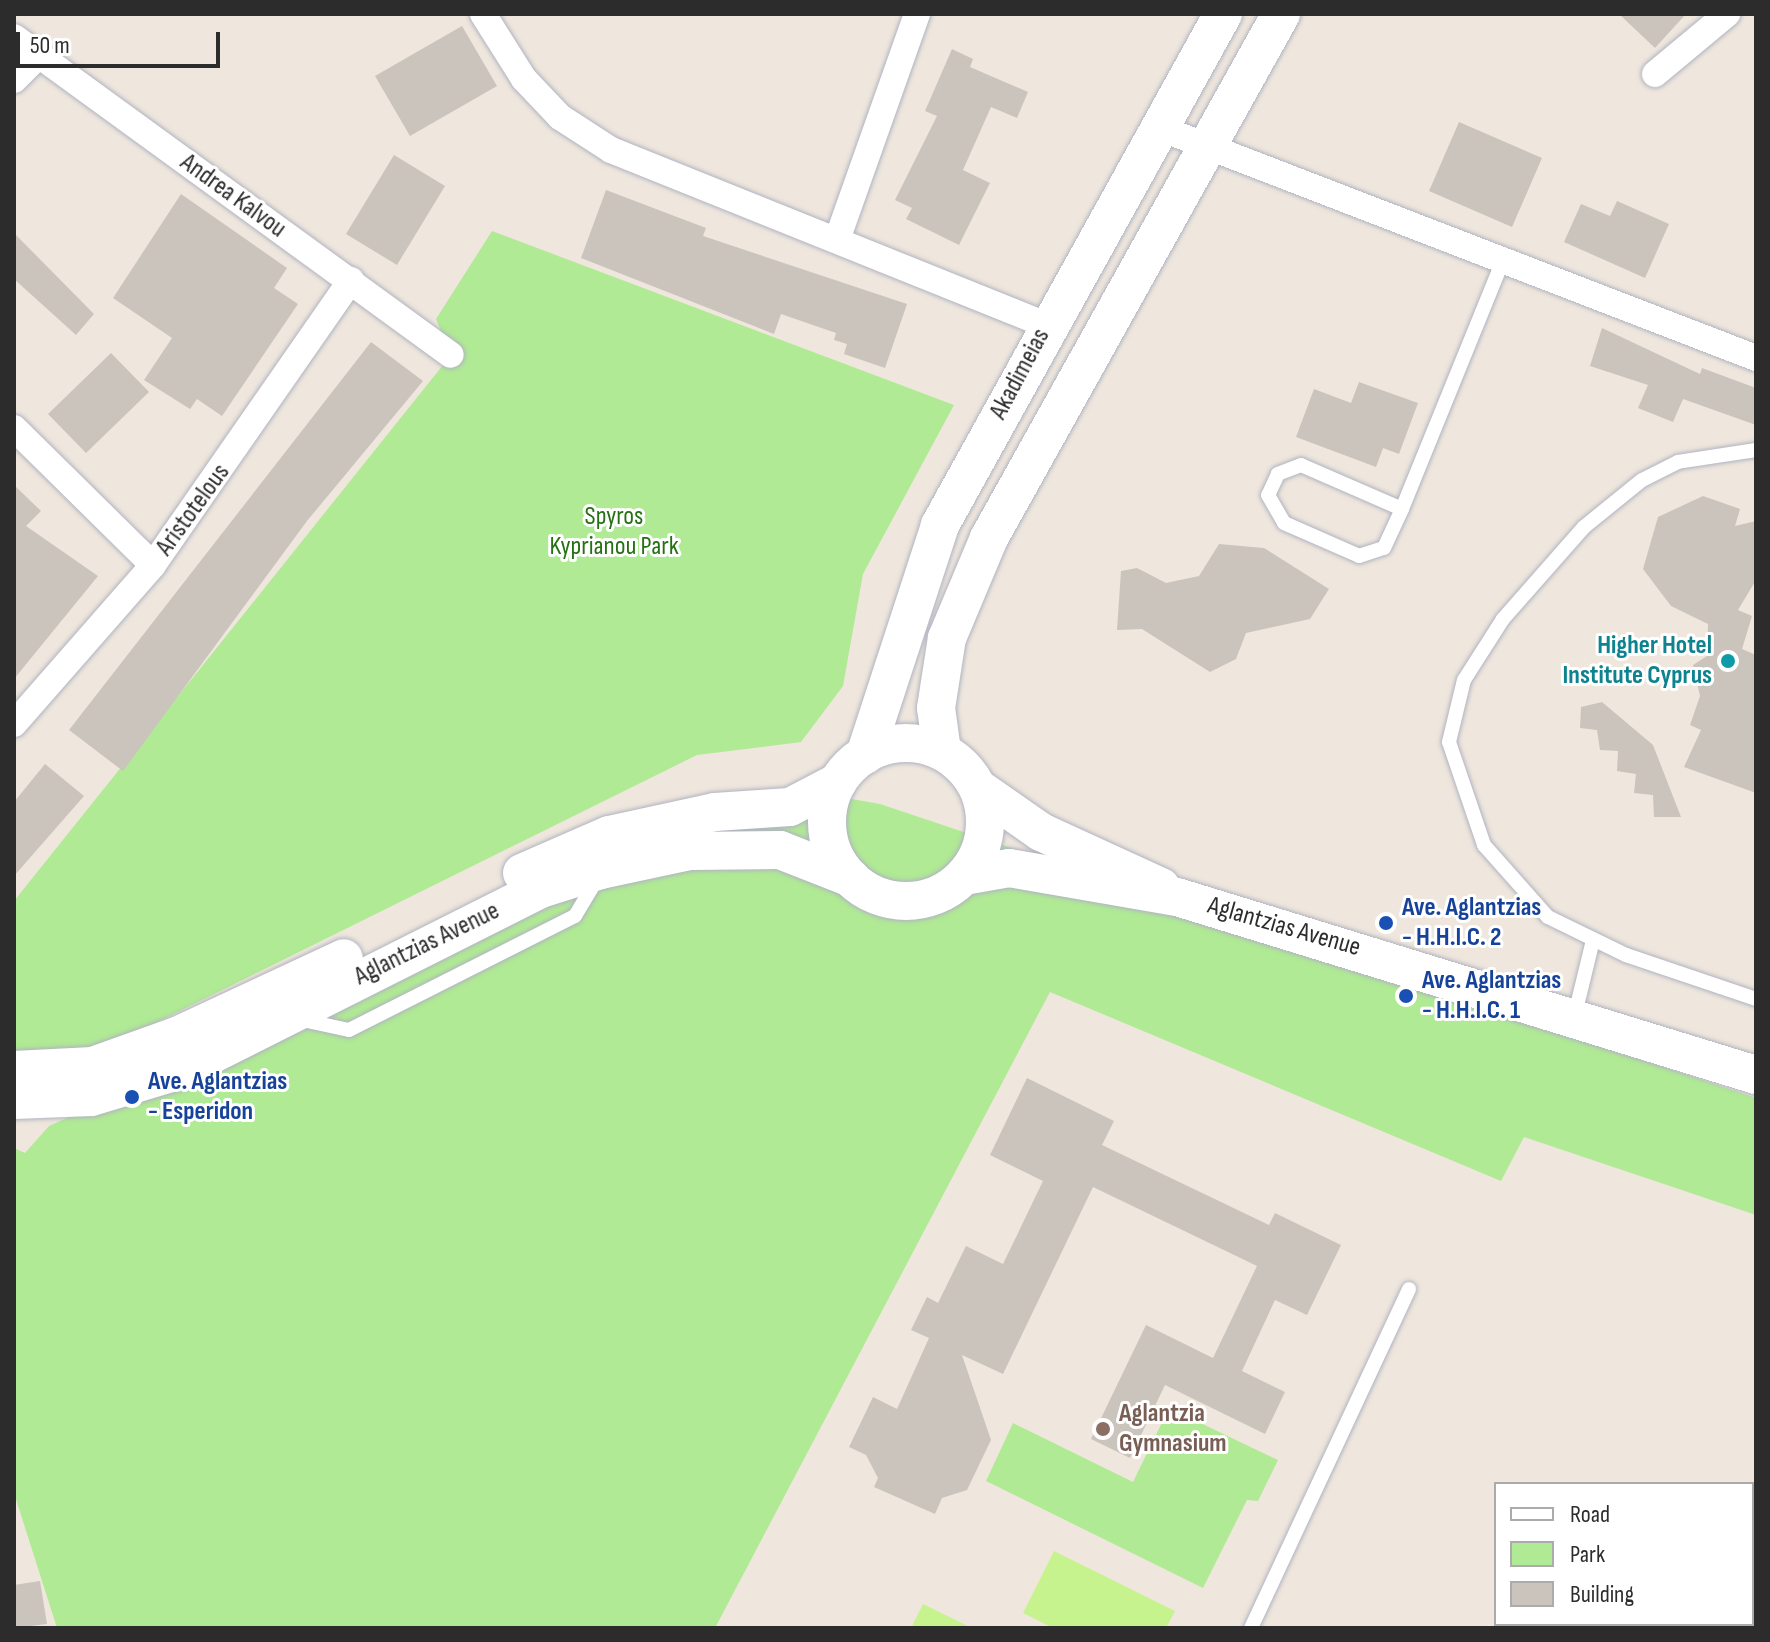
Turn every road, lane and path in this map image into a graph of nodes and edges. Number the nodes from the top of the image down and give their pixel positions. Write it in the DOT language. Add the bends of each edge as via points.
graph roads {
  1 [pos="483,14"];
  2 [pos="1223,14"];
  3 [pos="1281,14"];
  4 [pos="1727,14"];
  5 [pos="907,17"];
  6 [pos="14,37"];
  7 [pos="38,56"];
  8 [pos="1655,74"];
  9 [pos="14,80"];
  10 [pos="1160,128"];
  11 [pos="1209,147"];
  12 [pos="837,240"];
  13 [pos="1501,265"];
  14 [pos="351,280"];
  15 [pos="1046,325"];
  16 [pos="451,355"];
  17 [pos="1756,358"];
  18 [pos="14,428"];
  19 [pos="1756,450"];
  20 [pos="1402,509"];
  21 [pos="153,565"];
  22 [pos="14,724"];
  23 [pos="942,751"];
  24 [pos="865,755"];
  25 [pos="838,782"];
  26 [pos="978,788"];
  27 [pos="964,876"];
  28 [pos="851,878"];
  29 [pos="1177,897"];
  30 [pos="1593,940"];
  31 [pos="1756,999"];
  32 [pos="1575,1014"];
  33 [pos="14,1070"];
  34 [pos="1756,1075"];
  35 [pos="14,1100"];
  36 [pos="1409,1289"];
  37 [pos="1251,1628"];
  1 -- 12 [label="street" via="524,79 560,117 611,150"];
  2 -- 10 [label="main road, Akadimeias"];
  3 -- 11 [label="main road, Akadimeias"];
  4 -- 8 [label="street"];
  5 -- 12 [label="street"];
  6 -- 7 [label="street, Andrea Kalvou"];
  7 -- 9 [label="street"];
  7 -- 14 [label="street, Andrea Kalvou"];
  10 -- 11 [label="street"];
  10 -- 15 [label="main road, Akadimeias"];
  11 -- 13 [label="street"];
  11 -- 23 [label="main road, Akadimeias" via="983,552 947,638 936,708"];
  12 -- 15 [label="street"];
  13 -- 17 [label="street"];
  13 -- 20 [label="lane"];
  14 -- 16 [label="street, Andrea Kalvou"];
  14 -- 21 [label="street, Aristotelous"];
  15 -- 24 [label="main road, Akadimeias" via="940,525"];
  18 -- 21 [label="street"];
  19 -- 30 [label="lane" via="1678,462 1615,499 1503,619 1464,680 1449,742 1484,845 1548,917"];
  20 -- 20 [label="lane" via="1384,548 1359,556 1284,523 1268,495 1278,474 1301,465"];
  21 -- 22 [label="street, Aristotelous"];
  23 -- 24 [label="main road" via="903,743"];
  23 -- 26 [label="main road"];
  24 -- 25 [label="main road"];
  25 -- 28 [label="main road" via="827,824"];
  25 -- 33 [label="main road, Aglantzias Avenue" via="790,807 715,812 609,835 177,1036 93,1066"];
  26 -- 27 [label="main road" via="986,828"];
  26 -- 29 [label="main road, Aglantzias Avenue" via="1041,832"];
  27 -- 28 [label="main road" via="939,894 908,901 878,895"];
  27 -- 29 [label="main road, Aglantzias Avenue" via="1009,868"];
  28 -- 35 [label="main road, Aglantzias Avenue" via="780,850 690,851 601,870 541,889 136,1086 91,1097"];
  29 -- 32 [label="main road, Aglantzias Avenue"];
  30 -- 31 [label="lane"];
  30 -- 32 [label="lane"];
  32 -- 34 [label="main road, Aglantzias Avenue"];
  36 -- 37 [label="lane"];
}
